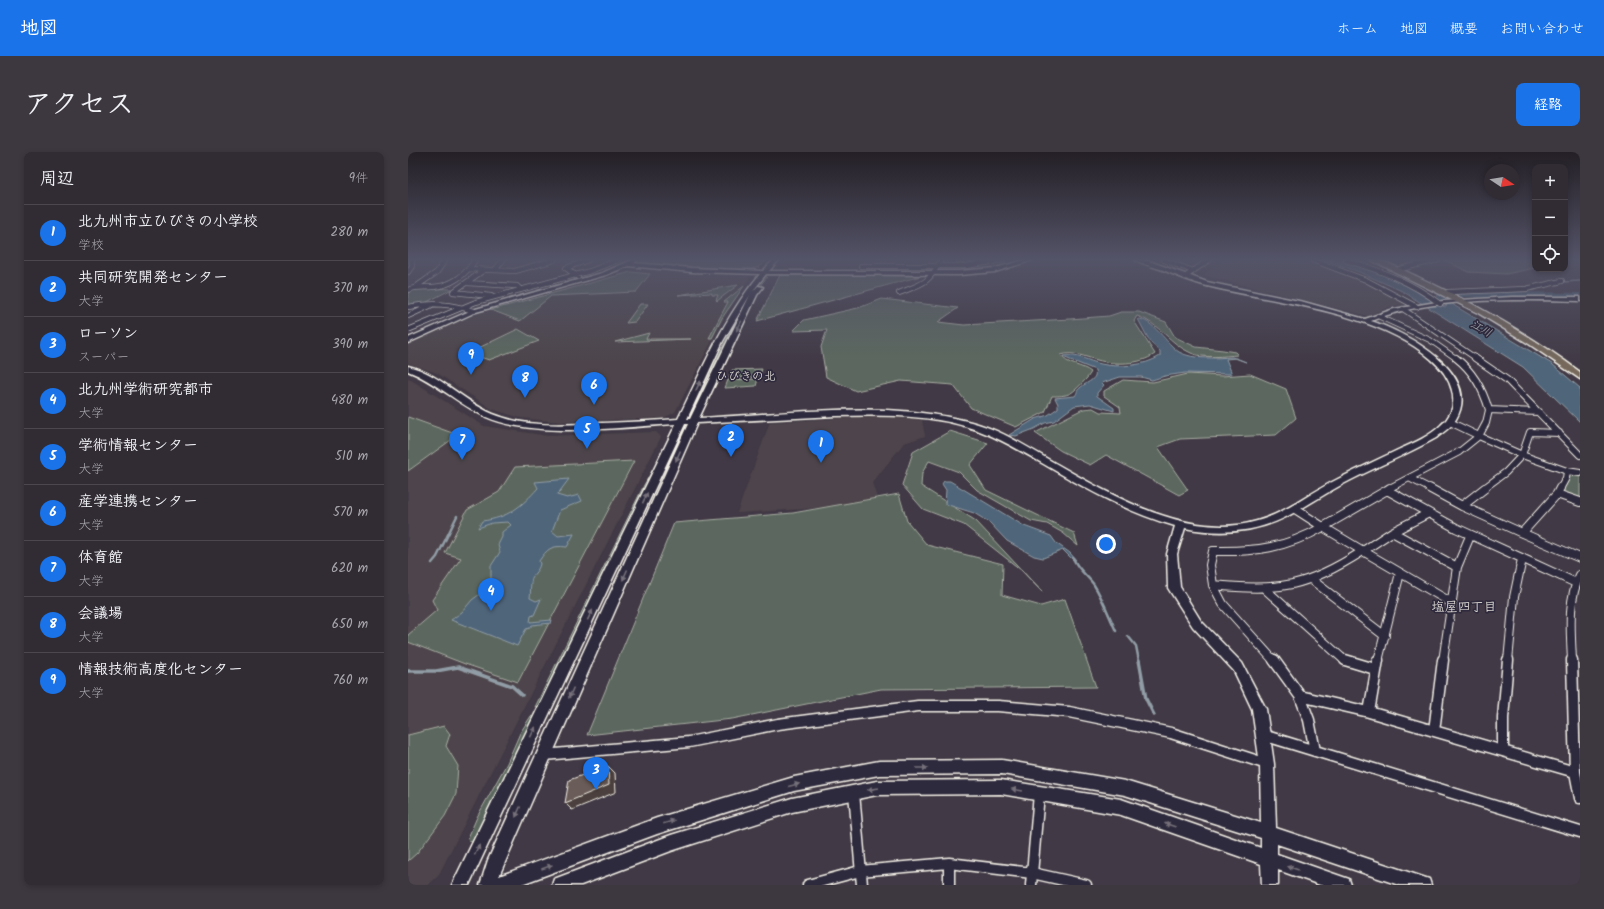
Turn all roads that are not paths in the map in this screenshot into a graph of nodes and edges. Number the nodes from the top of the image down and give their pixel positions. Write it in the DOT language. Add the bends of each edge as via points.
graph roads {
  1 [pos="476,294"];
  2 [pos="503,294"];
  3 [pos="533,294"];
  4 [pos="749,294"];
  5 [pos="754,294"];
  6 [pos="1257,294"];
  7 [pos="1394,294"];
  8 [pos="1426,294"];
  9 [pos="1449,294"];
  10 [pos="1450,294"];
  11 [pos="1480,294"];
  12 [pos="495,296"];
  13 [pos="1455,297"];
  14 [pos="1580,299"];
  15 [pos="434,304"];
  16 [pos="1440,304"];
  17 [pos="1418,306"];
  18 [pos="408,307"];
  19 [pos="460,307"];
  20 [pos="1403,309"];
  21 [pos="474,311"];
  22 [pos="408,316"];
  23 [pos="1378,316"];
  24 [pos="1367,321"];
  25 [pos="408,330"];
  26 [pos="408,341"];
  27 [pos="1470,354"];
  28 [pos="1452,355"];
  29 [pos="408,368"];
  30 [pos="1580,371"];
  31 [pos="1580,376"];
  32 [pos="1489,410"];
  33 [pos="1539,412"];
  34 [pos="688,421"];
  35 [pos="1450,422"];
  36 [pos="1559,433"];
  37 [pos="1480,436"];
  38 [pos="1522,455"];
  39 [pos="1580,455"];
  40 [pos="1567,471"];
  41 [pos="1580,473"];
  42 [pos="1409,478"];
  43 [pos="1387,490"];
  44 [pos="1556,494"];
  45 [pos="1580,502"];
  46 [pos="1462,506"];
  47 [pos="1295,509"];
  48 [pos="1427,514"];
  49 [pos="1181,524"];
  50 [pos="1322,527"];
  51 [pos="1392,532"];
  52 [pos="1522,533"];
  53 [pos="1470,536"];
  54 [pos="1363,551"];
  55 [pos="1580,558"];
  56 [pos="1522,559"];
  57 [pos="1457,567"];
  58 [pos="1400,573"];
  59 [pos="1578,579"];
  60 [pos="1312,580"];
  61 [pos="1213,585"];
  62 [pos="1266,588"];
  63 [pos="1452,603"];
  64 [pos="1385,636"];
  65 [pos="1375,669"];
  66 [pos="1300,696"];
  67 [pos="1369,712"];
  68 [pos="1434,731"];
  69 [pos="1263,735"];
  70 [pos="1315,751"];
  71 [pos="1503,751"];
  72 [pos="543,755"];
  73 [pos="1267,764"];
  74 [pos="1575,772"];
  75 [pos="854,793"];
  76 [pos="1039,794"];
  77 [pos="1580,798"];
  78 [pos="1580,832"];
  79 [pos="1269,834"];
  80 [pos="1269,860"];
  81 [pos="949,863"];
  82 [pos="860,871"];
  83 [pos="1032,873"];
  84 [pos="460,885"];
  85 [pos="488,885"];
  86 [pos="497,885"];
  87 [pos="560,885"];
  88 [pos="808,885"];
  89 [pos="862,885"];
  90 [pos="949,885"];
  91 [pos="1032,885"];
  92 [pos="1086,885"];
  93 [pos="1270,885"];
  94 [pos="1343,885"];
  95 [pos="1423,885"];
  1 -- 12 [label="street"];
  2 -- 12 [label="street"];
  3 -- 21 [label="street"];
  34 -- 4 [label="street, one-way" via="739,308"];
  5 -- 34 [label="street, one-way"];
  6 -- 24 [label="street"];
  7 -- 17 [label="street"];
  8 -- 16 [label="street"];
  9 -- 13 [label="main road"];
  10 -- 13 [label="main road"];
  11 -- 13 [label="street"];
  12 -- 19 [label="street"];
  13 -- 14 [label="street"];
  13 -- 16 [label="street"];
  13 -- 30 [label="main road" via="1550,350"];
  13 -- 31 [label="main road" via="1543,350"];
  15 -- 18 [label="street"];
  15 -- 19 [label="street"];
  15 -- 22 [label="street"];
  16 -- 17 [label="street"];
  17 -- 20 [label="street"];
  19 -- 21 [label="street"];
  19 -- 25 [label="street"];
  20 -- 23 [label="street"];
  20 -- 27 [label="street"];
  21 -- 26 [label="street"];
  23 -- 24 [label="street"];
  23 -- 28 [label="street" via="1416,332"];
  24 -- 35 [label="street" via="1415,345 1449,374 1456,388 1459,404"];
  27 -- 28 [label="street"];
  27 -- 33 [label="street" via="1507,380"];
  28 -- 32 [label="street" via="1479,382 1486,393"];
  29 -- 34 [label="street" via="429,377 490,416 531,426 571,427"];
  32 -- 33 [label="street"];
  32 -- 37 [label="street"];
  33 -- 36 [label="street"];
  34 -- 49 [label="street" via="861,412 928,416 975,426 1012,442 1130,505 1159,518"];
  34 -- 72 [label="street, one-way"];
  84 -- 34 [label="street, one-way"];
  35 -- 37 [label="street"];
  35 -- 47 [label="street" via="1427,439 1326,490"];
  36 -- 38 [label="street" via="1530,432"];
  36 -- 39 [label="street"];
  37 -- 38 [label="street"];
  37 -- 42 [label="street" via="1459,452"];
  38 -- 40 [label="street"];
  38 -- 46 [label="street" via="1506,472"];
  40 -- 41 [label="street"];
  40 -- 44 [label="street" via="1566,478"];
  42 -- 43 [label="street"];
  42 -- 46 [label="street"];
  43 -- 48 [label="street"];
  43 -- 50 [label="street"];
  44 -- 45 [label="street"];
  44 -- 52 [label="street"];
  46 -- 52 [label="street"];
  47 -- 49 [label="street" via="1261,525 1241,528"];
  47 -- 50 [label="street"];
  48 -- 51 [label="street"];
  48 -- 53 [label="street"];
  49 -- 69 [label="street" via="1172,554 1174,588 1197,624 1238,667 1259,709"];
  50 -- 54 [label="street"];
  50 -- 61 [label="street" via="1277,548 1252,552 1213,551 1210,565"];
  51 -- 54 [label="street"];
  51 -- 57 [label="street"];
  52 -- 55 [label="street"];
  53 -- 56 [label="street"];
  53 -- 57 [label="street"];
  54 -- 58 [label="street"];
  54 -- 60 [label="street"];
  56 -- 59 [label="street"];
  56 -- 71 [label="street" via="1511,616 1502,718"];
  57 -- 63 [label="street"];
  58 -- 63 [label="street"];
  58 -- 64 [label="street"];
  59 -- 74 [label="street" via="1571,617"];
  60 -- 62 [label="street"];
  60 -- 64 [label="street"];
  61 -- 62 [label="street"];
  61 -- 66 [label="street" via="1223,604 1269,653"];
  62 -- 65 [label="street" via="1343,660"];
  63 -- 68 [label="street"];
  64 -- 65 [label="street"];
  65 -- 67 [label="street"];
  66 -- 67 [label="street"];
  66 -- 70 [label="street" via="1309,720"];
  67 -- 68 [label="street"];
  68 -- 71 [label="street"];
  69 -- 70 [label="street"];
  69 -- 73 [label="street"];
  70 -- 78 [label="street"];
  71 -- 74 [label="street"];
  72 -- 73 [label="street" via="688,742 778,724 918,706 998,706 1069,712 1171,734"];
  72 -- 85 [label="street, one-way"];
  73 -- 79 [label="street"];
  74 -- 77 [label="street"];
  76 -- 75 [label="street, one-way" via="1001,787 877,788"];
  75 -- 82 [label="street"];
  75 -- 87 [label="street" via="792,805 679,841"];
  80 -- 76 [label="street, one-way" via="1121,807"];
  76 -- 83 [label="street"];
  79 -- 80 [label="street"];
  86 -- 79 [label="street, one-way" via="657,826 794,784 879,768 1002,767 1125,788"];
  79 -- 95 [label="street"];
  80 -- 93 [label="street"];
  94 -- 80 [label="street, one-way"];
  81 -- 82 [label="street"];
  81 -- 83 [label="street"];
  81 -- 90 [label="street"];
  82 -- 88 [label="street"];
  82 -- 89 [label="street"];
  83 -- 91 [label="street"];
  83 -- 92 [label="street"];
}
